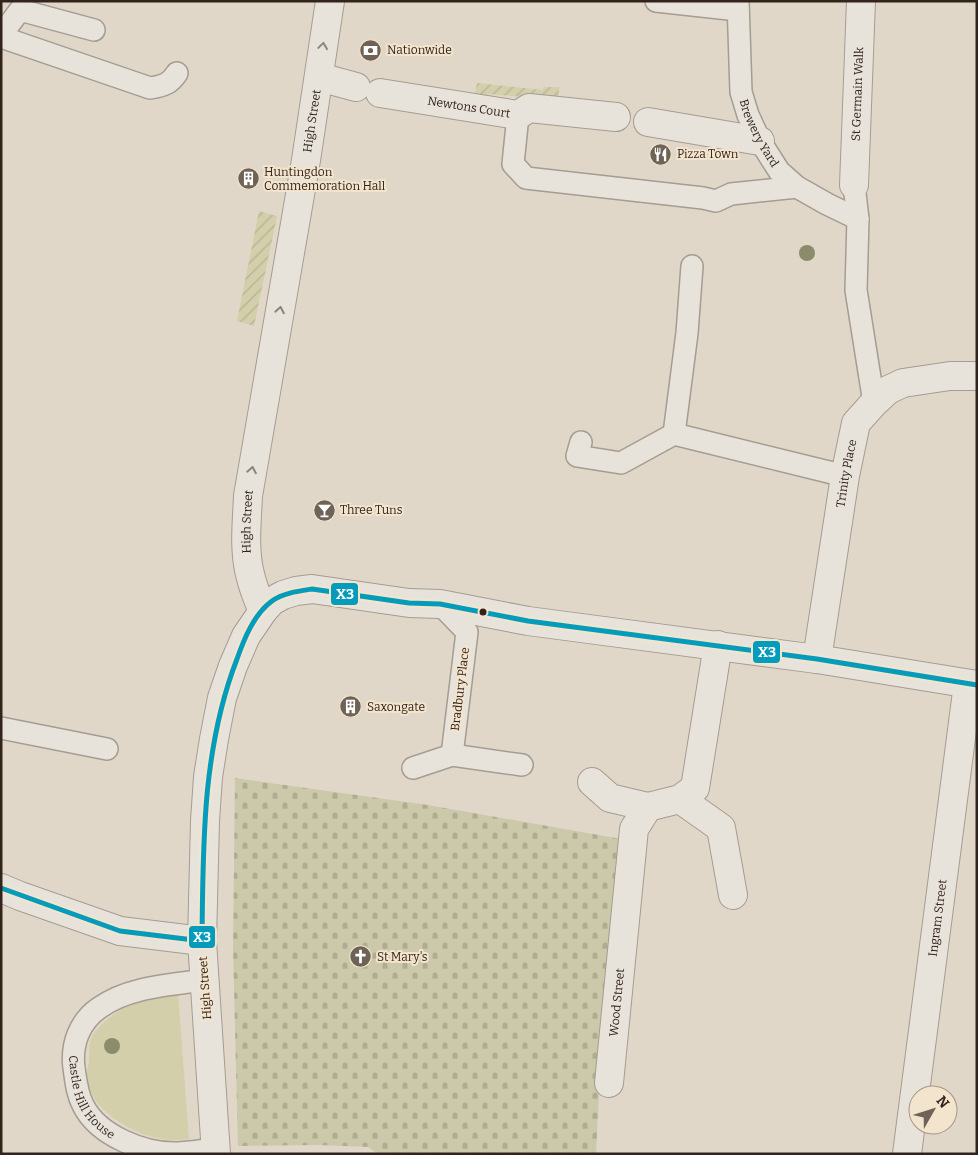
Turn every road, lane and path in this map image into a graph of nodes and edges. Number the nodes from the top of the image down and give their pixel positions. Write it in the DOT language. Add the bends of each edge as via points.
graph roads {
  1 [pos="330,1"];
  2 [pos="656,1"];
  3 [pos="861,1"];
  4 [pos="738,6"];
  5 [pos="94,30"];
  6 [pos="5,31"];
  7 [pos="177,72"];
  8 [pos="319,78"];
  9 [pos="518,115"];
  10 [pos="616,117"];
  11 [pos="648,122"];
  12 [pos="760,141"];
  13 [pos="854,185"];
  14 [pos="796,187"];
  15 [pos="858,219"];
  16 [pos="692,266"];
  17 [pos="977,376"];
  18 [pos="874,402"];
  19 [pos="674,434"];
  20 [pos="582,442"];
  21 [pos="845,476"];
  22 [pos="258,599"];
  23 [pos="440,604"];
  24 [pos="718,645"];
  25 [pos="817,659"];
  26 [pos="972,684"];
  27 [pos="1,728"];
  28 [pos="108,749"];
  29 [pos="452,755"];
  30 [pos="522,765"];
  31 [pos="413,768"];
  32 [pos="592,782"];
  33 [pos="680,799"];
  34 [pos="648,807"];
  35 [pos="1,888"];
  36 [pos="733,895"];
  37 [pos="202,941"];
  38 [pos="204,980"];
  39 [pos="609,1082"];
  40 [pos="215,1151"];
  41 [pos="907,1154"];
  8 -- 1 [label="street, High Street, one-way"];
  2 -- 4 [label="lane"];
  3 -- 13 [label="street, St Germain Walk"];
  4 -- 12 [label="lane, Brewery Yard" via="741,92"];
  5 -- 6 [label="lane" via="20,10"];
  6 -- 7 [label="lane" via="150,88 172,81"];
  8 -- 9 [label="street, Newtons Court" via="368,90"];
  22 -- 8 [label="street, High Street, one-way" via="248,569 248,496"];
  9 -- 10 [label="street, Newtons Court" via="529,108"];
  9 -- 14 [label="lane" via="513,164 526,178 716,201 731,194"];
  11 -- 12 [label="street"];
  12 -- 14 [label="lane, Brewery Yard" via="780,171"];
  13 -- 15 [label="lane"];
  14 -- 15 [label="lane, Brewery Yard"];
  15 -- 18 [label="lane" via="856,290"];
  16 -- 19 [label="lane"];
  17 -- 18 [label="street, Trinity Place" via="950,376 903,383"];
  18 -- 21 [label="street, Trinity Place" via="856,423"];
  19 -- 20 [label="lane" via="621,463 577,456"];
  19 -- 21 [label="lane"];
  21 -- 25 [label="street, Trinity Place"];
  22 -- 23 [label="street" via="272,601 296,591 312,589 409,603"];
  22 -- 37 [label="street, High Street" via="222,698 214,739 205,821"];
  23 -- 24 [label="street" via="528,621"];
  23 -- 29 [label="lane, Bradbury Place" via="467,632"];
  24 -- 25 [label="street"];
  24 -- 33 [label="street" via="695,788"];
  25 -- 26 [label="street"];
  26 -- 41 [label="street, Ingram Street"];
  27 -- 28 [label="lane"];
  29 -- 30 [label="lane"];
  29 -- 31 [label="lane"];
  32 -- 34 [label="street" via="610,798"];
  33 -- 34 [label="street"];
  33 -- 36 [label="street" via="721,828"];
  34 -- 39 [label="street, Wood Street" via="634,829"];
  35 -- 37 [label="street" via="120,931"];
  37 -- 38 [label="street, High Street"];
  38 -- 40 [label="street, High Street"];
  38 -- 40 [label="lane, Castle Hill House" via="150,988 99,1008 76,1036 72,1059 83,1106 96,1123 115,1137 136,1146 176,1153"];
}
